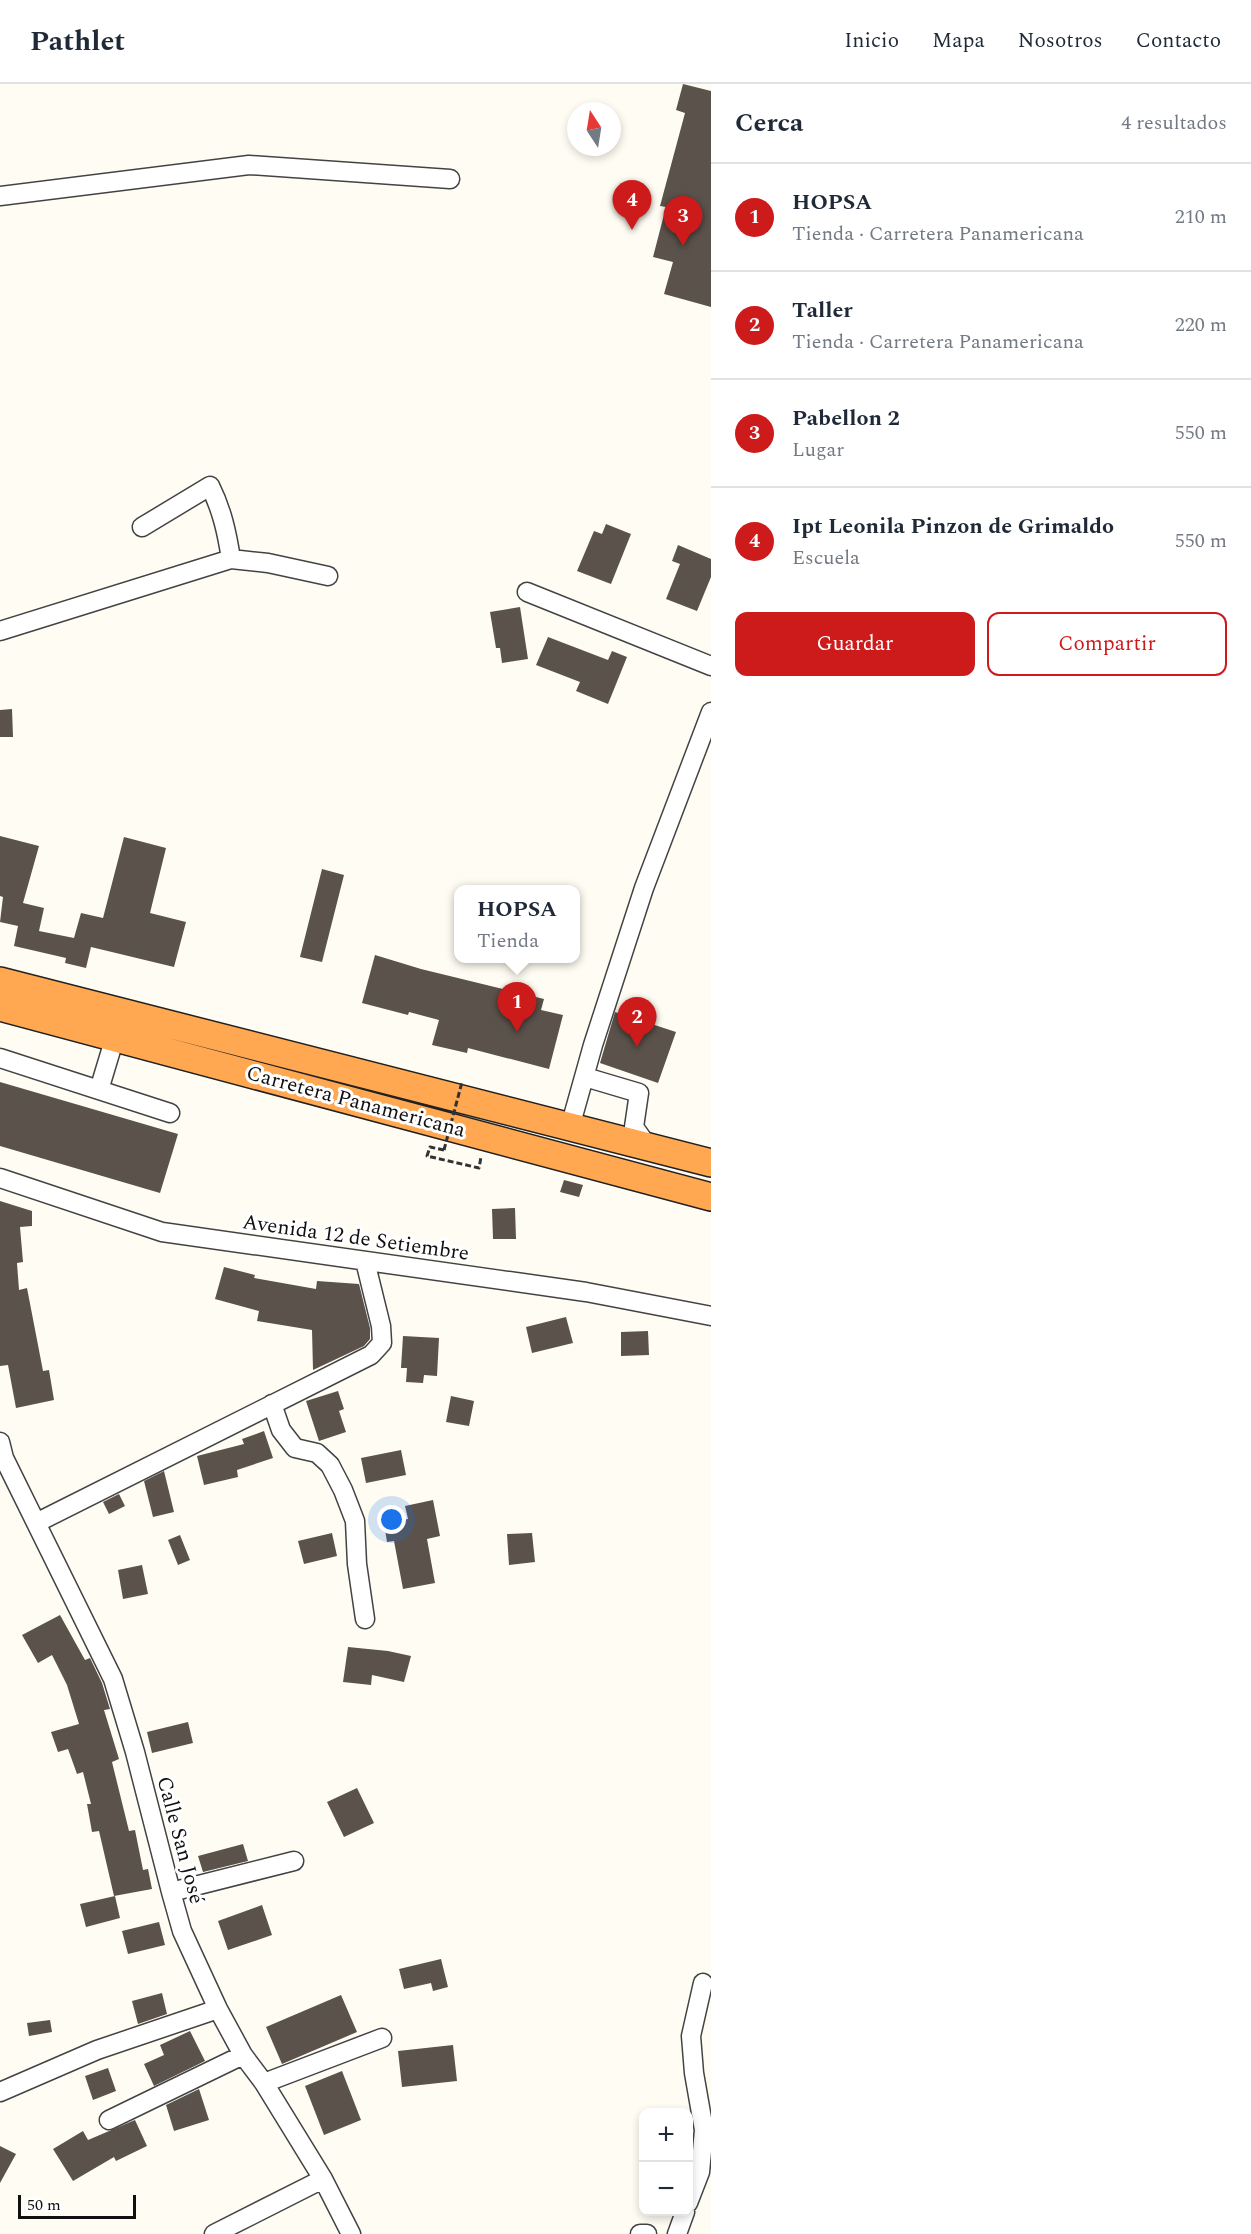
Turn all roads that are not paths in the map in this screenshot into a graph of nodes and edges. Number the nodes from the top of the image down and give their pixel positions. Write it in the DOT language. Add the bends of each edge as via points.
graph roads {
  1 [pos="450,179"];
  2 [pos="0,196"];
  3 [pos="142,527"];
  4 [pos="231,559"];
  5 [pos="328,576"];
  6 [pos="527,592"];
  7 [pos="0,632"];
  8 [pos="711,666"];
  9 [pos="711,712"];
  10 [pos="704,751"];
  11 [pos="0,981"];
  12 [pos="0,1007"];
  13 [pos="115,1037"];
  14 [pos="0,1058"];
  15 [pos="585,1077"];
  16 [pos="99,1090"];
  17 [pos="170,1113"];
  18 [pos="570,1127"];
  19 [pos="650,1148"];
  20 [pos="711,1163"];
  21 [pos="593,1164"];
  22 [pos="0,1178"];
  23 [pos="711,1197"];
  24 [pos="365,1261"];
  25 [pos="711,1316"];
  26 [pos="272,1404"];
  27 [pos="1,1453"];
  28 [pos="36,1523"];
  29 [pos="365,1619"];
  30 [pos="294,1861"];
  31 [pos="171,1892"];
  32 [pos="703,1983"];
  33 [pos="218,2009"];
  34 [pos="382,2038"];
  35 [pos="243,2055"];
  36 [pos="264,2083"];
  37 [pos="0,2092"];
  38 [pos="109,2120"];
  39 [pos="323,2179"];
  40 [pos="693,2190"];
  41 [pos="683,2216"];
  42 [pos="214,2234"];
  43 [pos="351,2234"];
  44 [pos="640,2234"];
  45 [pos="647,2234"];
  46 [pos="677,2234"];
  1 -- 2 [label="street" via="249,165"];
  3 -- 4 [label="street" via="210,486 220,507"];
  4 -- 5 [label="street"];
  4 -- 7 [label="street"];
  6 -- 8 [label="street"];
  9 -- 10 [label="street"];
  10 -- 15 [label="street" via="644,888"];
  11 -- 18 [label="highway, Carretera Panamericana"];
  12 -- 13 [label="highway, Carretera Panamericana"];
  13 -- 16 [label="street"];
  13 -- 21 [label="highway, Carretera Panamericana"];
  14 -- 16 [label="street"];
  15 -- 18 [label="street"];
  15 -- 19 [label="street" via="639,1093 634,1127"];
  16 -- 17 [label="street"];
  18 -- 19 [label="highway, Carretera Panamericana"];
  18 -- 21 [label="highway" via="574,1145"];
  19 -- 20 [label="highway, Carretera Panamericana"];
  21 -- 23 [label="highway, Carretera Panamericana"];
  22 -- 24 [label="street, Avenida 12 de Setiembre" via="162,1232"];
  24 -- 25 [label="street, Avenida 12 de Setiembre" via="586,1293"];
  24 -- 26 [label="street" via="382,1343 371,1355"];
  26 -- 28 [label="street"];
  26 -- 29 [label="street" via="280,1430 295,1448 317,1453 330,1465 343,1490 355,1521"];
  27 -- 28 [label="street, Calle San José"];
  28 -- 31 [label="street, Calle San José" via="113,1679"];
  30 -- 31 [label="street"];
  31 -- 33 [label="street, Calle San José" via="183,1931"];
  32 -- 40 [label="street" via="691,2036 704,2130 700,2172"];
  33 -- 35 [label="street, Calle San José"];
  33 -- 37 [label="street" via="97,2050"];
  34 -- 36 [label="street"];
  35 -- 36 [label="street, Calle San José"];
  35 -- 38 [label="street"];
  36 -- 39 [label="street, Calle San José"];
  39 -- 42 [label="street"];
  39 -- 43 [label="street, Calle San José"];
  41 -- 46 [label="street"];
  44 -- 45 [label="street"];
}
